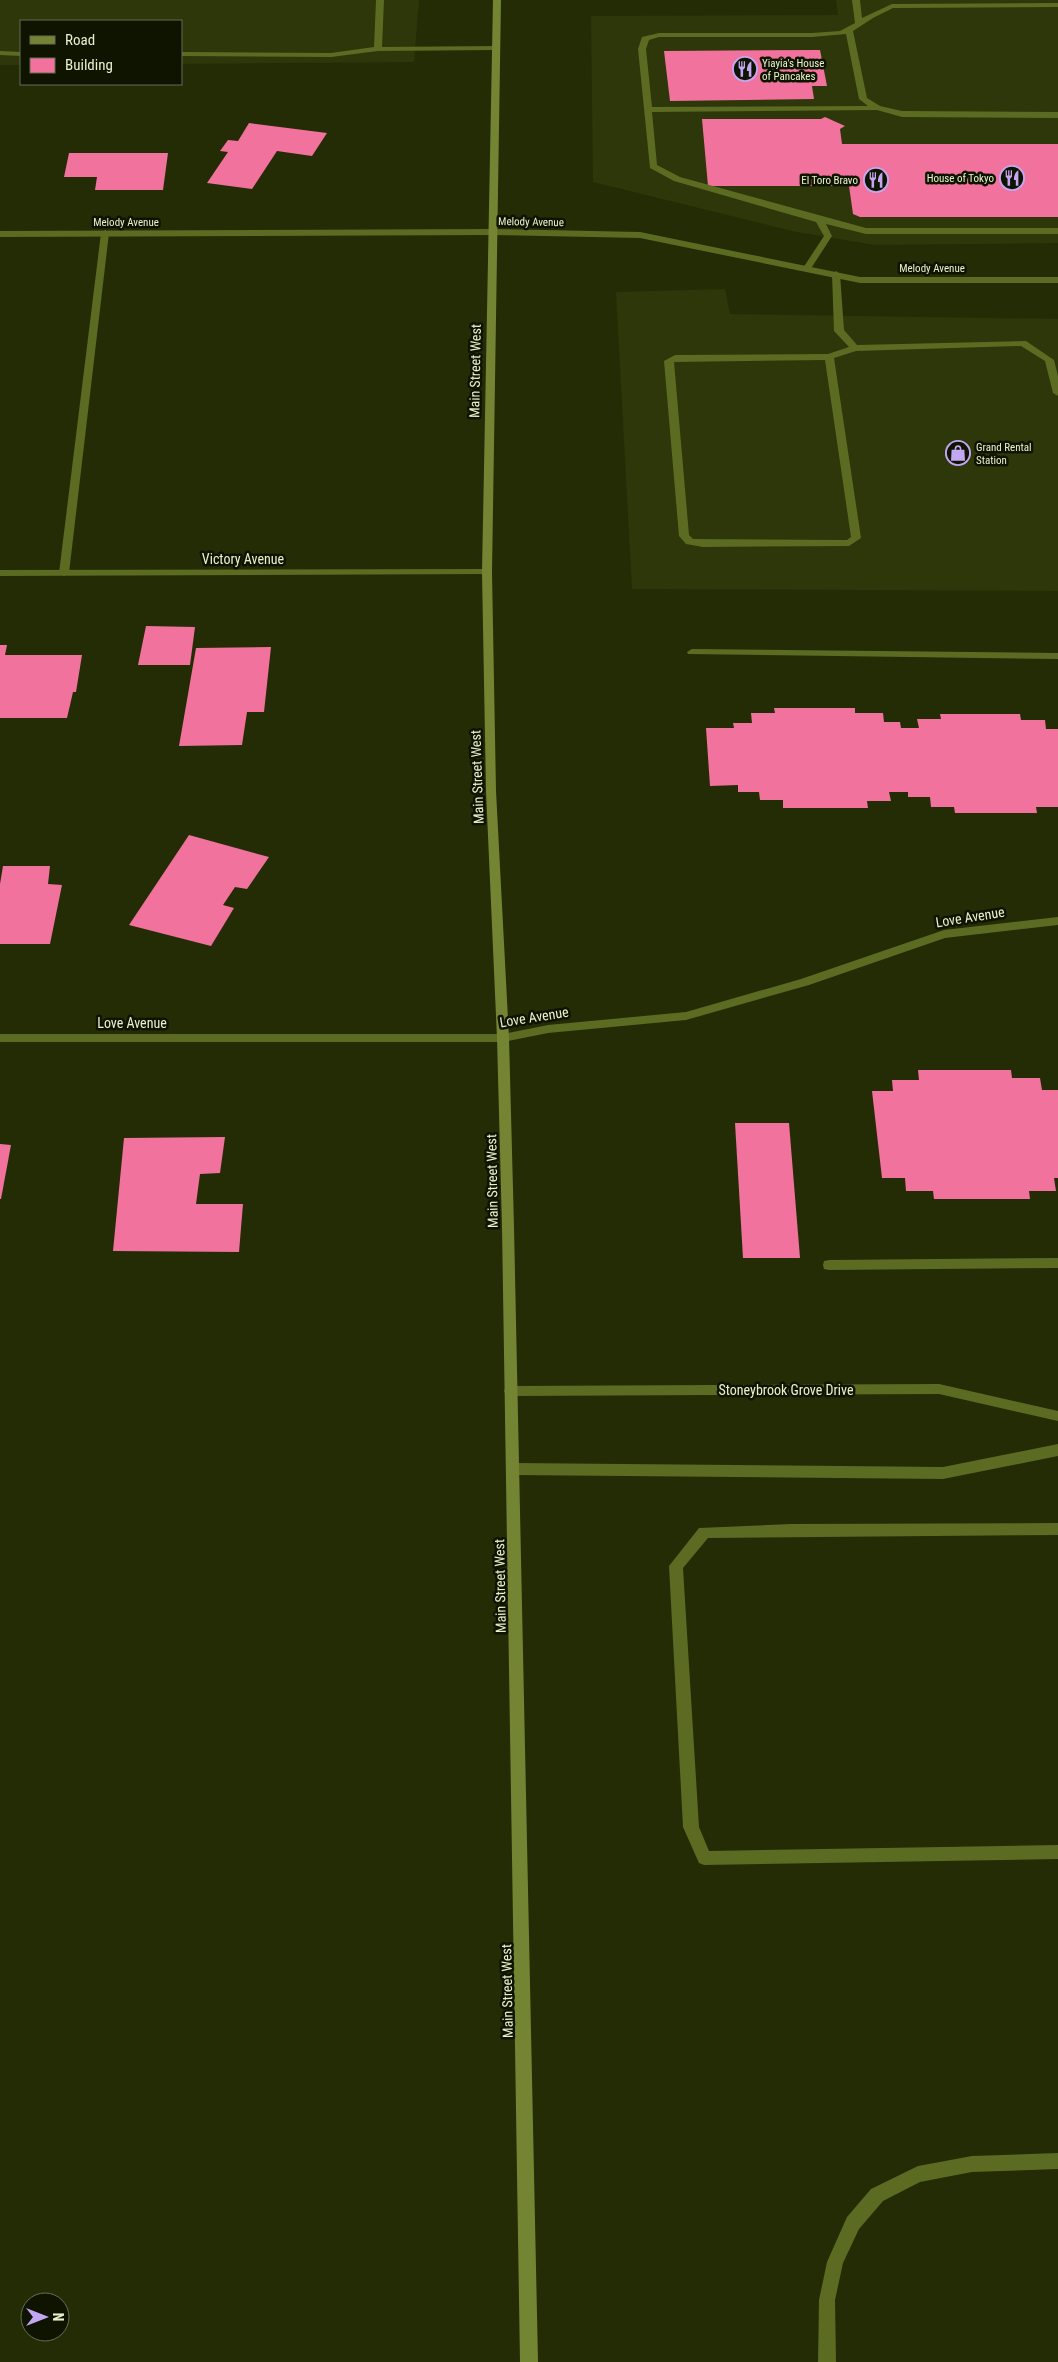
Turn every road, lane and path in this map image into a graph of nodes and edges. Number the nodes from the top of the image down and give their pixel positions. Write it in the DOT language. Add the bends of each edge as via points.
graph roads {
  1 [pos="380,0"];
  2 [pos="497,0"];
  3 [pos="856,0"];
  4 [pos="958,3"];
  5 [pos="1058,4"];
  6 [pos="859,24"];
  7 [pos="849,30"];
  8 [pos="496,48"];
  9 [pos="378,49"];
  10 [pos="0,54"];
  11 [pos="20,54"];
  12 [pos="182,54"];
  13 [pos="877,108"];
  14 [pos="648,110"];
  15 [pos="1058,115"];
  16 [pos="820,220"];
  17 [pos="1058,231"];
  18 [pos="493,232"];
  19 [pos="105,233"];
  20 [pos="0,234"];
  21 [pos="807,268"];
  22 [pos="836,274"];
  23 [pos="1058,280"];
  24 [pos="855,348"];
  25 [pos="829,357"];
  26 [pos="1058,393"];
  27 [pos="486,572"];
  28 [pos="0,573"];
  29 [pos="64,573"];
  30 [pos="692,652"];
  31 [pos="1058,656"];
  32 [pos="1058,920"];
  33 [pos="0,1038"];
  34 [pos="503,1038"];
  35 [pos="1058,1263"];
  36 [pos="829,1265"];
  37 [pos="511,1392"];
  38 [pos="1058,1416"];
  39 [pos="1058,1450"];
  40 [pos="513,1469"];
  41 [pos="1058,1529"];
  42 [pos="1058,1852"];
  43 [pos="1058,2161"];
  44 [pos="529,2362"];
  45 [pos="827,2362"];
  1 -- 9 [label="street"];
  2 -- 8 [label="main road, Main Street West"];
  3 -- 6 [label="street"];
  4 -- 5 [label="street"];
  4 -- 6 [label="street" via="892,6"];
  6 -- 7 [label="street"];
  7 -- 13 [label="street" via="863,99"];
  7 -- 14 [label="street" via="812,35 659,35 645,39 642,49"];
  8 -- 9 [label="street"];
  8 -- 18 [label="main road, Main Street West"];
  9 -- 12 [label="street" via="331,55"];
  10 -- 11 [label="street"];
  13 -- 14 [label="street"];
  13 -- 15 [label="street" via="902,114"];
  14 -- 16 [label="street" via="653,166 677,179"];
  16 -- 17 [label="street" via="866,231"];
  16 -- 21 [label="street" via="828,236"];
  18 -- 19 [label="street, Melody Avenue"];
  18 -- 21 [label="street, Melody Avenue" via="640,235"];
  18 -- 27 [label="main road, Main Street West"];
  19 -- 20 [label="street, Melody Avenue"];
  19 -- 29 [label="street"];
  21 -- 22 [label="street, Melody Avenue"];
  22 -- 23 [label="street, Melody Avenue" via="860,280"];
  22 -- 24 [label="street" via="839,331"];
  24 -- 25 [label="street"];
  24 -- 26 [label="street" via="1023,344 1049,360"];
  25 -- 25 [label="street" via="856,538 849,543 690,542 684,536 669,361 675,358"];
  27 -- 29 [label="street, Victory Avenue"];
  27 -- 34 [label="main road, Main Street West" via="491,791"];
  28 -- 29 [label="street, Victory Avenue"];
  30 -- 31 [label="street"];
  32 -- 34 [label="street, Love Avenue" via="944,934 805,982 686,1016 548,1028"];
  33 -- 34 [label="street, Love Avenue"];
  34 -- 37 [label="main road, Main Street West"];
  35 -- 36 [label="street"];
  37 -- 38 [label="street, Stoneybrook Grove Drive" via="939,1389"];
  37 -- 40 [label="main road, Main Street West"];
  39 -- 40 [label="street" via="943,1473"];
  40 -- 44 [label="main road, Main Street West"];
  41 -- 42 [label="street" via="704,1532 676,1566 692,1827 704,1858"];
  43 -- 45 [label="street" via="972,2164 918,2174 877,2195 853,2223 835,2262 827,2300"];
}
